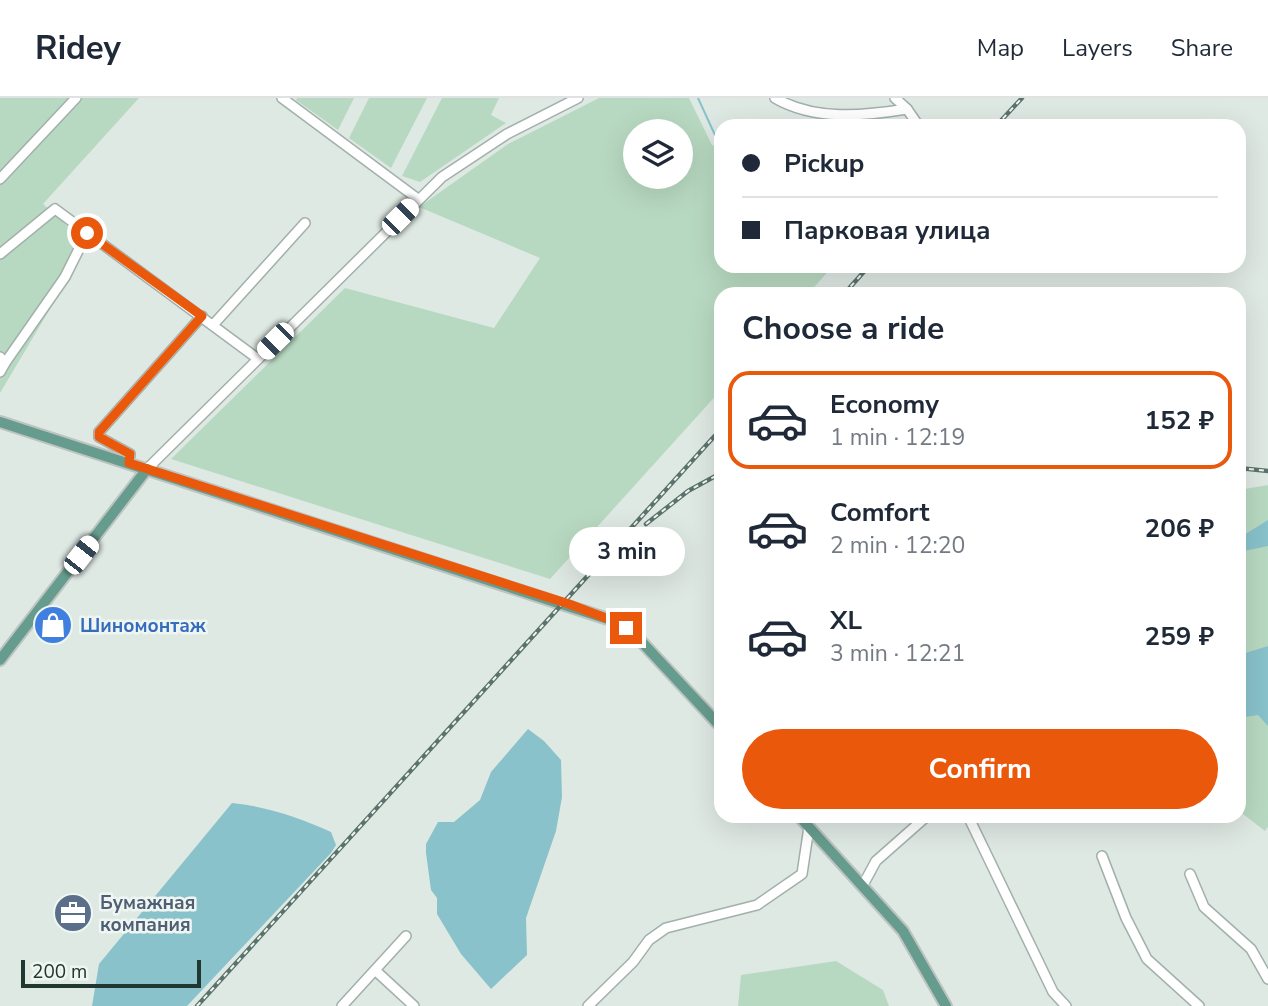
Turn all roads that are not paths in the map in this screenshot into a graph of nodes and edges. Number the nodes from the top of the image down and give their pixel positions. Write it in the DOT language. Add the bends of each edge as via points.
graph roads {
  1 [pos="76,98"];
  2 [pos="282,98"];
  3 [pos="578,98"];
  4 [pos="775,98"];
  5 [pos="895,98"];
  6 [pos="907,109"];
  7 [pos="914,119"];
  8 [pos="0,179"];
  9 [pos="418,199"];
  10 [pos="305,223"];
  11 [pos="87,233"];
  12 [pos="0,254"];
  13 [pos="202,316"];
  14 [pos="213,325"];
  15 [pos="258,359"];
  16 [pos="3,360"];
  17 [pos="0,372"];
  18 [pos="0,422"];
  19 [pos="129,463"];
  20 [pos="148,469"];
  21 [pos="0,660"];
  22 [pos="714,719"];
  23 [pos="806,823"];
  24 [pos="920,823"];
  25 [pos="971,823"];
  26 [pos="810,827"];
  27 [pos="1102,856"];
  28 [pos="1190,874"];
  29 [pos="863,885"];
  30 [pos="407,936"];
  31 [pos="376,971"];
  32 [pos="1268,979"];
  33 [pos="342,1006"];
  34 [pos="414,1006"];
  35 [pos="588,1006"];
  36 [pos="946,1006"];
  37 [pos="1066,1006"];
  38 [pos="1199,1006"];
  1 -- 8 [label="street"];
  2 -- 9 [label="street"];
  3 -- 9 [label="street" via="507,134 442,177"];
  4 -- 6 [label="street" via="833,115 867,116"];
  5 -- 6 [label="street"];
  6 -- 7 [label="street"];
  9 -- 15 [label="street"];
  10 -- 14 [label="street"];
  11 -- 12 [label="street" via="55,209"];
  11 -- 13 [label="street"];
  11 -- 16 [label="street" via="65,277"];
  13 -- 14 [label="street"];
  13 -- 19 [label="street" via="99,432 99,437 130,454"];
  14 -- 15 [label="street"];
  15 -- 20 [label="street"];
  16 -- 17 [label="street"];
  18 -- 19 [label="main road"];
  19 -- 20 [label="main road"];
  20 -- 21 [label="main road"];
  20 -- 22 [label="main road" via="611,620 638,638"];
  23 -- 26 [label="main road"];
  24 -- 29 [label="street" via="876,861"];
  25 -- 37 [label="street" via="1054,992"];
  26 -- 29 [label="main road"];
  26 -- 35 [label="street" via="802,874 757,905 666,928 649,940"];
  27 -- 38 [label="street" via="1147,959"];
  28 -- 32 [label="street" via="1204,907 1251,949"];
  29 -- 36 [label="main road" via="903,931"];
  30 -- 31 [label="street"];
  31 -- 33 [label="street"];
  31 -- 34 [label="street"];
}
